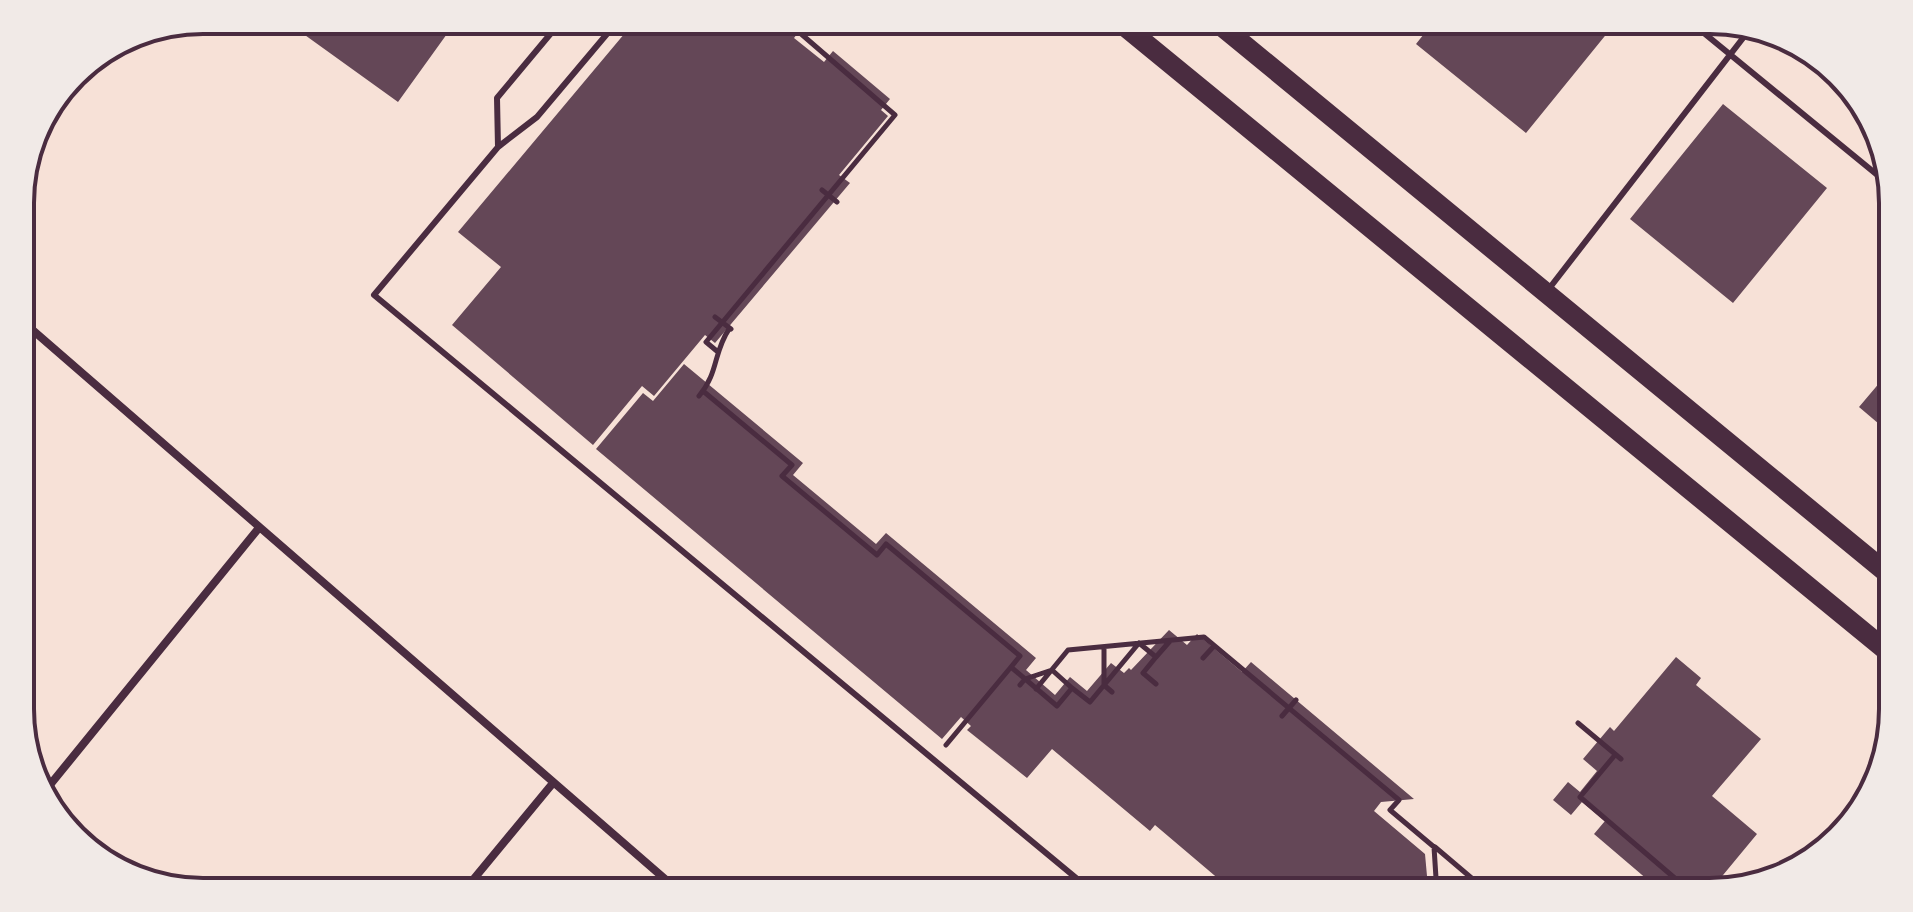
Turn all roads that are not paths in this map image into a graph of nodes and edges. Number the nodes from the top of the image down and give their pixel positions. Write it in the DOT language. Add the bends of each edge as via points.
graph roads {
  1 [pos="550,34"];
  2 [pos="607,34"];
  3 [pos="1134,34"];
  4 [pos="1231,34"];
  5 [pos="1705,34"];
  6 [pos="1743,37"];
  7 [pos="1729,53"];
  8 [pos="498,147"];
  9 [pos="1876,174"];
  10 [pos="1546,293"];
  11 [pos="34,331"];
  12 [pos="258,529"];
  13 [pos="1879,567"];
  14 [pos="1879,645"];
  15 [pos="52,783"];
  16 [pos="553,783"];
  17 [pos="475,878"];
  18 [pos="664,878"];
  19 [pos="1076,878"];
  1 -- 8 [label="lane" via="497,98"];
  2 -- 8 [label="lane" via="537,117"];
  3 -- 14 [label="main road"];
  4 -- 10 [label="main road"];
  5 -- 7 [label="lane"];
  6 -- 7 [label="lane"];
  7 -- 9 [label="lane"];
  7 -- 10 [label="lane"];
  8 -- 19 [label="lane" via="374,295"];
  10 -- 13 [label="main road"];
  11 -- 12 [label="street"];
  12 -- 15 [label="street"];
  12 -- 16 [label="street"];
  16 -- 17 [label="street"];
  16 -- 18 [label="street"];
}
